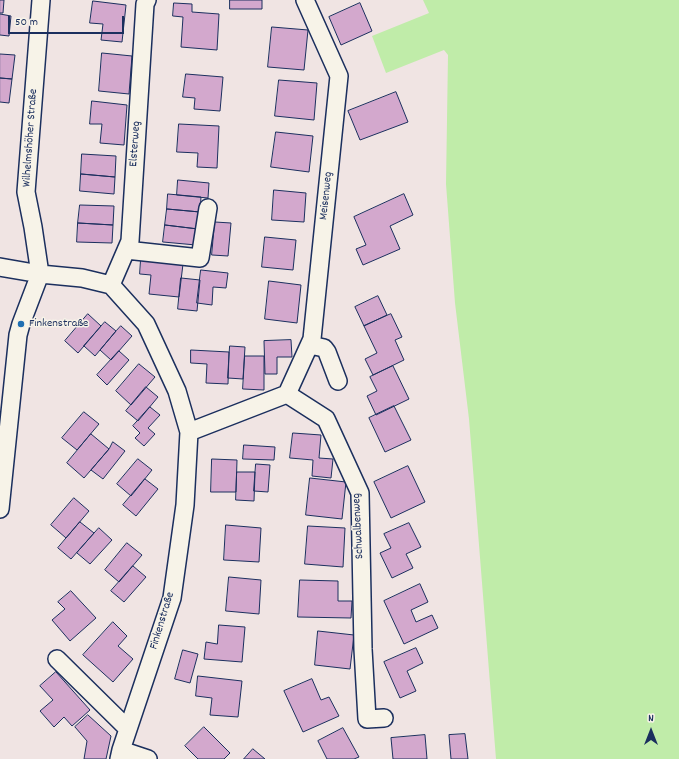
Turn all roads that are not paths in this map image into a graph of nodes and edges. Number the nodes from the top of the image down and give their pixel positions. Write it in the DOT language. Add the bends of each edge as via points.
graph roads {
  1 [pos="41,0"];
  2 [pos="147,0"];
  3 [pos="305,0"];
  4 [pos="208,208"];
  5 [pos="126,250"];
  6 [pos="0,267"];
  7 [pos="40,274"];
  8 [pos="111,285"];
  9 [pos="310,345"];
  10 [pos="338,381"];
  11 [pos="287,394"];
  12 [pos="189,432"];
  13 [pos="0,509"];
  14 [pos="57,660"];
  15 [pos="384,718"];
  16 [pos="128,729"];
  17 [pos="120,754"];
  18 [pos="148,759"];
  1 -- 7 [label="street, Wilhelmshöher Straße" via="26,192"];
  2 -- 5 [label="street, Elsterweg" via="130,241"];
  3 -- 9 [label="street, Meisenweg" via="339,76"];
  4 -- 5 [label="street" via="200,258"];
  5 -- 8 [label="street, Elsterweg"];
  6 -- 7 [label="street"];
  7 -- 8 [label="street" via="82,278"];
  7 -- 13 [label="street, Wilhelmshöher Straße" via="18,334"];
  8 -- 12 [label="street, Finkenstraße" via="146,324 177,391"];
  9 -- 10 [label="street" via="324,348"];
  9 -- 11 [label="street, Meisenweg"];
  11 -- 12 [label="street"];
  11 -- 15 [label="street, Schwalbenweg" via="326,419 360,493 367,719"];
  12 -- 16 [label="street, Finkenstraße" via="185,505 172,598"];
  14 -- 16 [label="street"];
  16 -- 17 [label="street, Finkenstraße"];
  17 -- 18 [label="street"];
}
